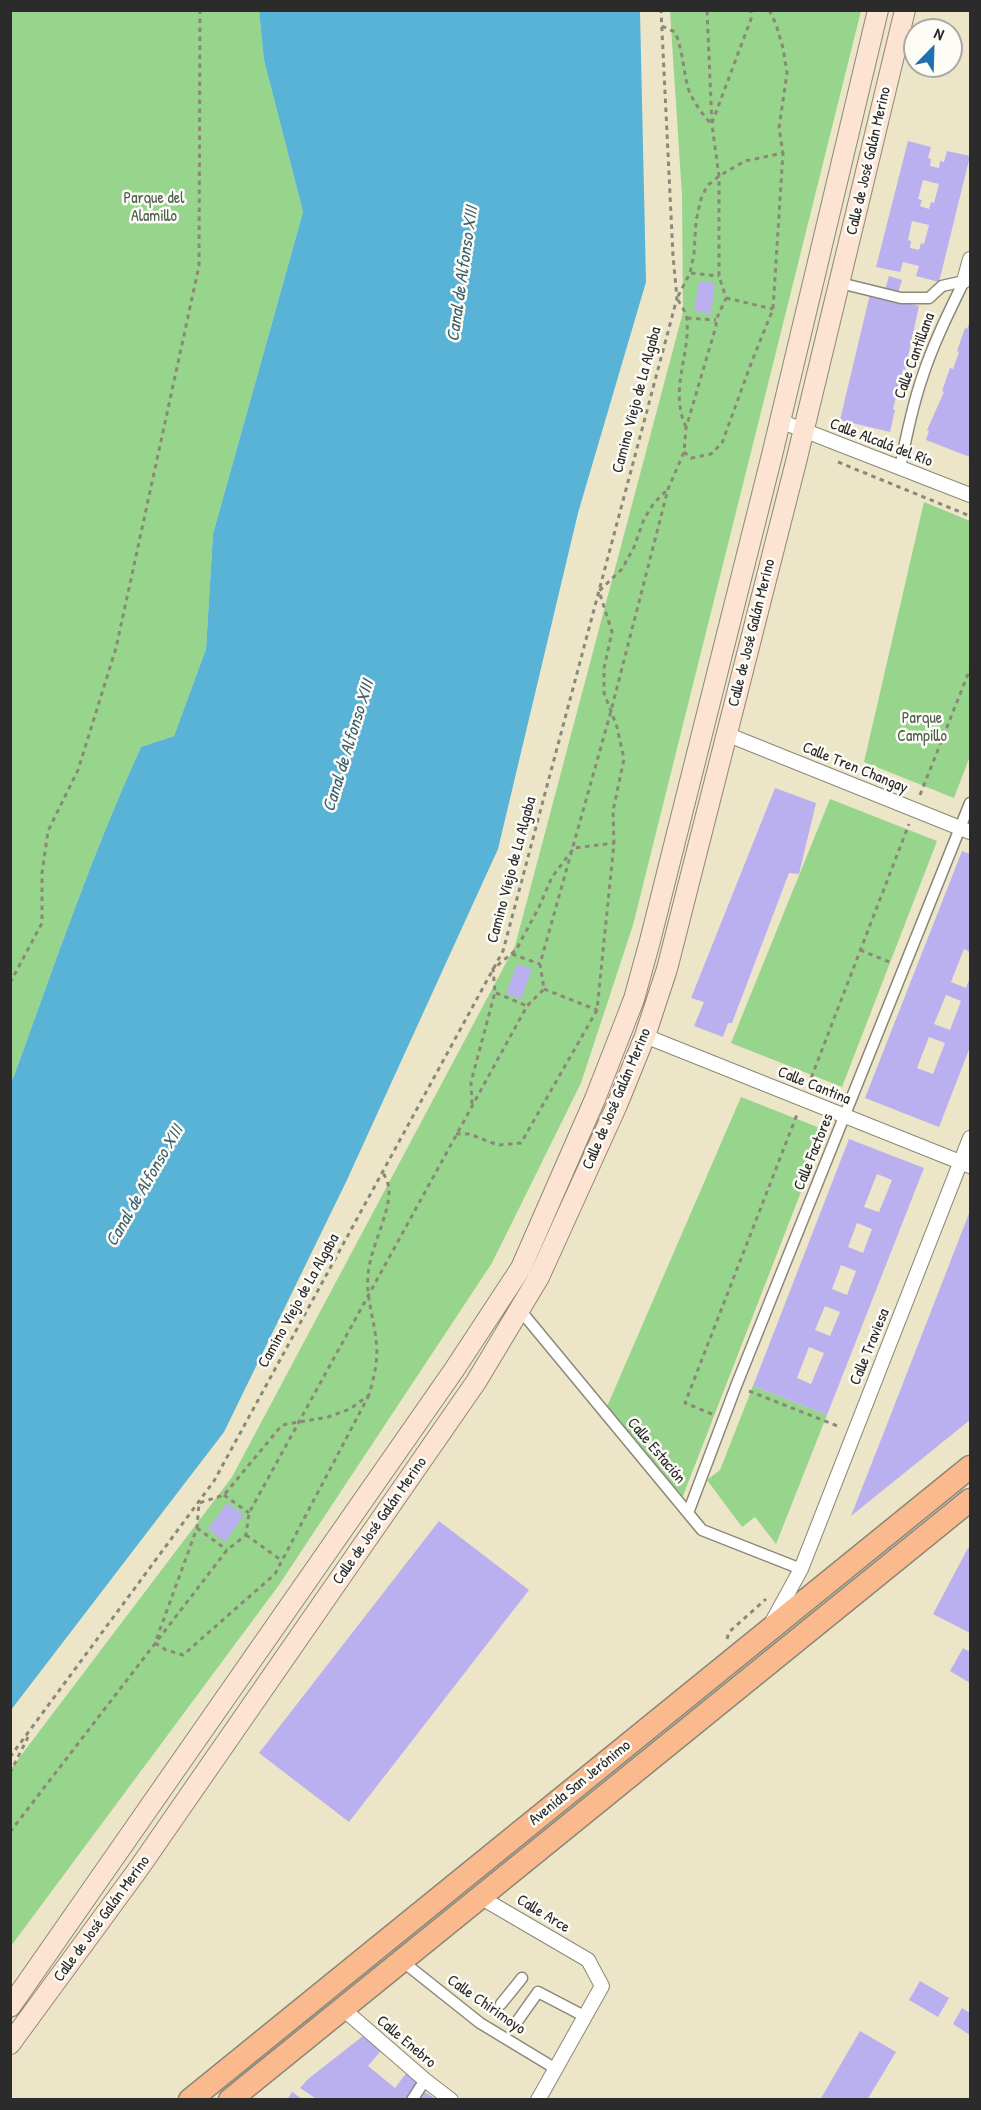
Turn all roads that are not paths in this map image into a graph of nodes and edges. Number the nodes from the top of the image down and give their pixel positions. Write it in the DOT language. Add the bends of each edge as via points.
graph roads {
  1 [pos="878,10"];
  2 [pos="905,10"];
  3 [pos="970,259"];
  4 [pos="964,280"];
  5 [pos="840,283"];
  6 [pos="780,421"];
  7 [pos="803,430"];
  8 [pos="900,468"];
  9 [pos="970,495"];
  10 [pos="726,734"];
  11 [pos="970,803"];
  12 [pos="966,830"];
  13 [pos="645,1036"];
  14 [pos="844,1117"];
  15 [pos="970,1138"];
  16 [pos="966,1164"];
  17 [pos="520,1310"];
  18 [pos="970,1467"];
  19 [pos="970,1500"];
  20 [pos="687,1513"];
  21 [pos="801,1569"];
  22 [pos="812,1596"];
  23 [pos="837,1608"];
  24 [pos="767,1631"];
  25 [pos="480,1897"];
  26 [pos="402,1961"];
  27 [pos="522,1978"];
  28 [pos="511,1992"];
  29 [pos="501,2004"];
  30 [pos="528,2005"];
  31 [pos="10,2007"];
  32 [pos="342,2008"];
  33 [pos="584,2016"];
  34 [pos="516,2023"];
  35 [pos="10,2044"];
  36 [pos="556,2069"];
  37 [pos="425,2080"];
  38 [pos="190,2100"];
  39 [pos="230,2100"];
  40 [pos="412,2100"];
  41 [pos="451,2100"];
  42 [pos="538,2100"];
  1 -- 6 [label="main road, Calle de José Galán Merino"];
  2 -- 5 [label="main road, Calle de José Galán Merino"];
  3 -- 4 [label="street, Calle Cantillana"];
  4 -- 5 [label="street" via="942,286 929,298 901,298"];
  4 -- 8 [label="street, Calle Cantillana" via="922,376"];
  5 -- 7 [label="main road, Calle de José Galán Merino"];
  6 -- 7 [label="street, Calle Alcalá del Río"];
  6 -- 31 [label="main road, Calle de José Galán Merino" via="634,999 521,1268"];
  7 -- 8 [label="street, Calle Alcalá del Río"];
  7 -- 10 [label="main road, Calle de José Galán Merino"];
  8 -- 9 [label="street, Calle Alcalá del Río"];
  10 -- 12 [label="street, Calle Tren Changay"];
  10 -- 13 [label="main road, Calle de José Galán Merino" via="667,969"];
  11 -- 12 [label="street, Calle Factores"];
  12 -- 14 [label="street, Calle Factores" via="904,967"];
  13 -- 14 [label="street, Calle Cantina"];
  13 -- 17 [label="main road, Calle de José Galán Merino" via="544,1267"];
  14 -- 16 [label="street, Calle Cantina"];
  14 -- 20 [label="street, Calle Factores"];
  15 -- 16 [label="street, Calle Traviesa"];
  16 -- 21 [label="street, Calle Traviesa"];
  17 -- 20 [label="street, Calle Estación"];
  17 -- 35 [label="main road, Calle de José Galán Merino" via="453,1416 139,1868"];
  18 -- 22 [label="main road, Avenida San Jerónimo"];
  19 -- 23 [label="main road, Avenida San Jerónimo"];
  20 -- 21 [label="street, Calle Estación" via="702,1530"];
  21 -- 22 [label="street" via="802,1584"];
  21 -- 24 [label="street, Calle Traviesa"];
  22 -- 23 [label="street"];
  22 -- 24 [label="main road, Avenida San Jerónimo"];
  23 -- 25 [label="main road, Avenida San Jerónimo"];
  24 -- 38 [label="main road, Avenida San Jerónimo"];
  25 -- 26 [label="main road, Avenida San Jerónimo"];
  25 -- 33 [label="street, Calle Arce" via="588,1960 602,1986"];
  26 -- 32 [label="main road, Avenida San Jerónimo"];
  26 -- 36 [label="street, Calle Chirimoyo" via="480,2023"];
  27 -- 28 [label="street"];
  28 -- 29 [label="street"];
  28 -- 30 [label="street"];
  30 -- 33 [label="street" via="538,1992"];
  30 -- 34 [label="street"];
  32 -- 37 [label="street, Calle Enebro"];
  32 -- 39 [label="main road, Avenida San Jerónimo"];
  33 -- 36 [label="street"];
  36 -- 42 [label="street"];
  37 -- 40 [label="street"];
  37 -- 41 [label="street, Calle Enebro"];
}
